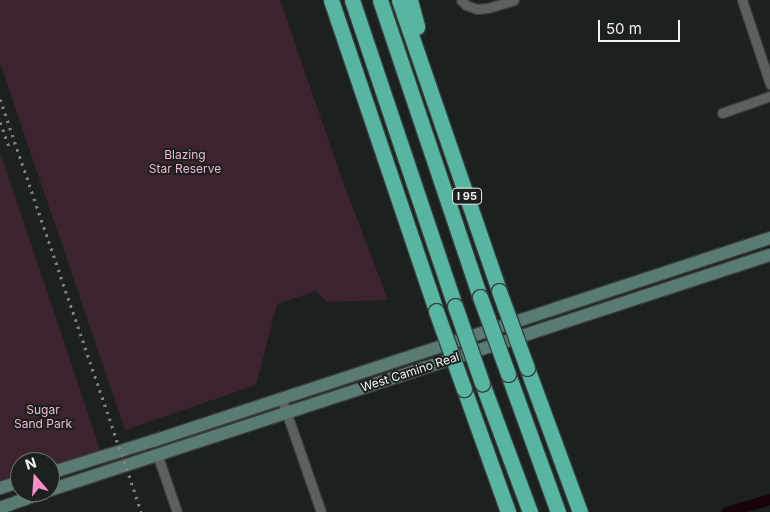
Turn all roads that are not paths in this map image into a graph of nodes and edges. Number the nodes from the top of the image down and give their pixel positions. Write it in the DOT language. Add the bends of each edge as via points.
graph roads {
  1 [pos="331,0"];
  2 [pos="352,0"];
  3 [pos="380,0"];
  4 [pos="399,0"];
  5 [pos="410,0"];
  6 [pos="462,0"];
  7 [pos="514,0"];
  8 [pos="742,0"];
  9 [pos="770,84"];
  10 [pos="770,96"];
  11 [pos="435,102"];
  12 [pos="722,113"];
  13 [pos="770,238"];
  14 [pos="770,255"];
  15 [pos="281,397"];
  16 [pos="286,412"];
  17 [pos="157,454"];
  18 [pos="60,470"];
  19 [pos="60,487"];
  20 [pos="17,502"];
  21 [pos="0,508"];
  22 [pos="177,512"];
  23 [pos="320,512"];
  24 [pos="508,512"];
  25 [pos="530,512"];
  26 [pos="558,512"];
  27 [pos="580,512"];
  1 -- 24 [label="highway, bridge"];
  2 -- 25 [label="highway, bridge" via="455,306"];
  3 -- 26 [label="highway, bridge" via="480,297"];
  4 -- 11 [label="highway, I 95"];
  5 -- 11 [label="highway"];
  6 -- 7 [label="street" via="477,9"];
  8 -- 9 [label="street"];
  10 -- 12 [label="street"];
  11 -- 27 [label="highway, I 95, bridge" via="499,291"];
  13 -- 15 [label="street, West Camino Real"];
  14 -- 16 [label="street, West Camino Real"];
  15 -- 16 [label="street"];
  15 -- 18 [label="street, West Camino Real"];
  16 -- 17 [label="street, West Camino Real"];
  16 -- 23 [label="street"];
  17 -- 19 [label="street, West Camino Real"];
  17 -- 22 [label="street"];
  20 -- 21 [label="street"];
}
